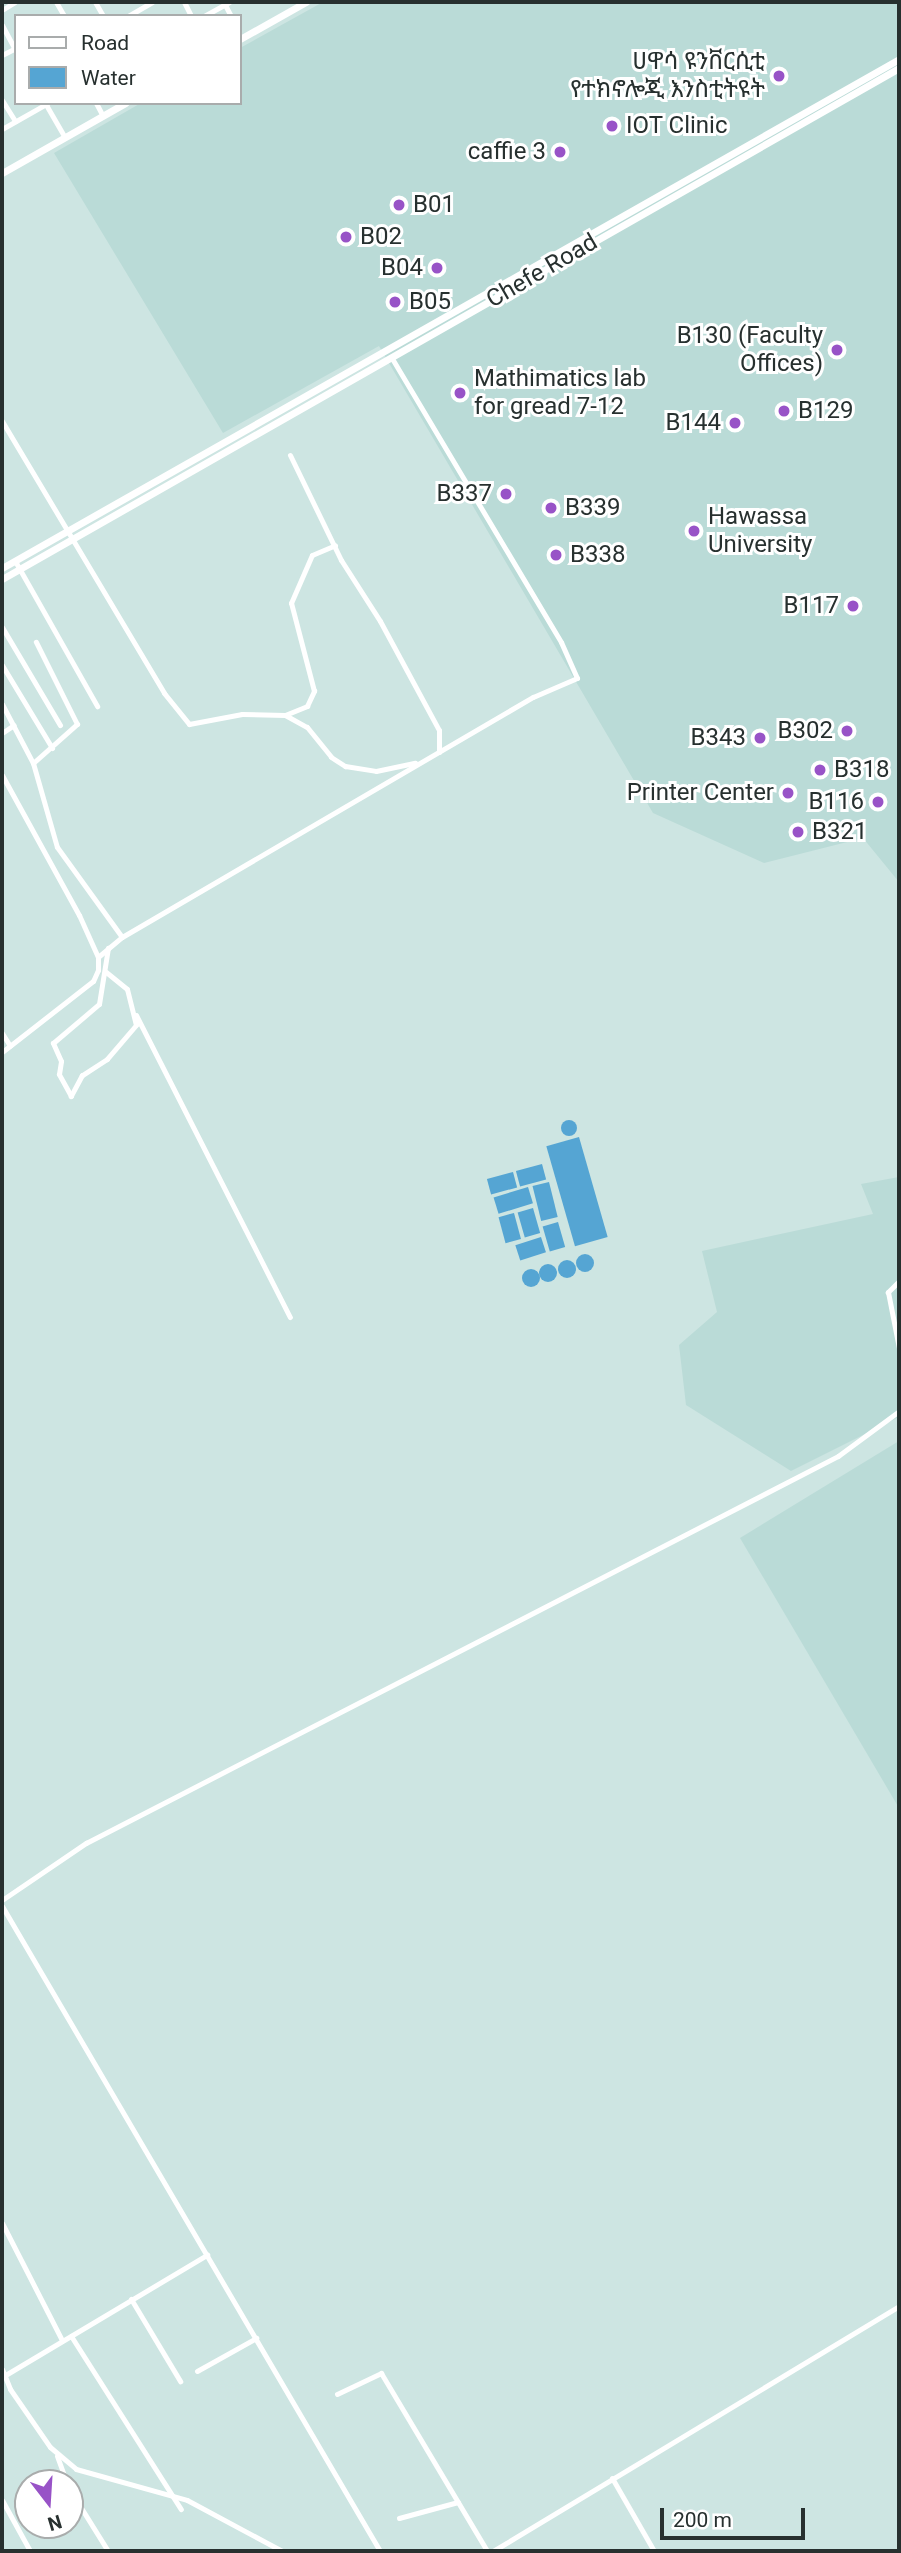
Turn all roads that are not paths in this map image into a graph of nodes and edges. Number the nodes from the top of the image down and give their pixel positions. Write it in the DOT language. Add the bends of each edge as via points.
graph roads {
  1 [pos="15,2"];
  2 [pos="152,2"];
  3 [pos="306,2"];
  4 [pos="226,3"];
  5 [pos="141,4"];
  6 [pos="2,10"];
  7 [pos="207,14"];
  8 [pos="2,25"];
  9 [pos="242,35"];
  10 [pos="14,47"];
  11 [pos="899,59"];
  12 [pos="899,68"];
  13 [pos="2,100"];
  14 [pos="44,105"];
  15 [pos="47,105"];
  16 [pos="97,105"];
  17 [pos="122,105"];
  18 [pos="103,116"];
  19 [pos="15,121"];
  20 [pos="2,129"];
  21 [pos="65,137"];
  22 [pos="2,173"];
  23 [pos="391,357"];
  24 [pos="2,421"];
  25 [pos="290,455"];
  26 [pos="67,531"];
  27 [pos="72,539"];
  28 [pos="335,545"];
  29 [pos="15,561"];
  30 [pos="2,568"];
  31 [pos="19,569"];
  32 [pos="2,579"];
  33 [pos="2,627"];
  34 [pos="36,642"];
  35 [pos="2,665"];
  36 [pos="2,704"];
  37 [pos="97,706"];
  38 [pos="285,715"];
  39 [pos="14,725"];
  40 [pos="60,725"];
  41 [pos="2,733"];
  42 [pos="52,748"];
  43 [pos="439,752"];
  44 [pos="425,760"];
  45 [pos="33,763"];
  46 [pos="2,775"];
  47 [pos="122,937"];
  48 [pos="108,947"];
  49 [pos="98,957"];
  50 [pos="106,972"];
  51 [pos="136,1015"];
  52 [pos="2,1033"];
  53 [pos="10,1046"];
  54 [pos="2,1052"];
  55 [pos="899,1281"];
  56 [pos="290,1317"];
  57 [pos="899,1348"];
  58 [pos="899,1411"];
  59 [pos="2,1900"];
  60 [pos="2,1906"];
  61 [pos="2,2223"];
  62 [pos="207,2255"];
  63 [pos="131,2299"];
  64 [pos="899,2306"];
  65 [pos="71,2336"];
  66 [pos="256,2337"];
  67 [pos="62,2340"];
  68 [pos="197,2371"];
  69 [pos="3,2373"];
  70 [pos="180,2381"];
  71 [pos="337,2394"];
  72 [pos="57,2456"];
  73 [pos="62,2469"];
  74 [pos="612,2479"];
  75 [pos="173,2494"];
  76 [pos="2,2500"];
  77 [pos="458,2502"];
  78 [pos="181,2510"];
  79 [pos="84,2512"];
  80 [pos="398,2518"];
  81 [pos="30,2551"];
  82 [pos="108,2551"];
  83 [pos="282,2551"];
  84 [pos="380,2551"];
  85 [pos="487,2551"];
  86 [pos="493,2551"];
  87 [pos="654,2551"];
  1 -- 6 [label="street"];
  2 -- 5 [label="street"];
  3 -- 9 [label="street"];
  4 -- 7 [label="street"];
  8 -- 10 [label="street"];
  11 -- 26 [label="street, Chefe Road"];
  12 -- 23 [label="street, Chefe Road"];
  13 -- 19 [label="street"];
  14 -- 19 [label="street"];
  15 -- 21 [label="street"];
  16 -- 18 [label="street"];
  17 -- 18 [label="street"];
  18 -- 21 [label="street"];
  19 -- 20 [label="street"];
  21 -- 22 [label="street"];
  23 -- 27 [label="street, Chefe Road"];
  23 -- 43 [label="street" via="561,642 577,678 533,697"];
  24 -- 26 [label="street"];
  25 -- 28 [label="street"];
  26 -- 27 [label="street"];
  26 -- 29 [label="street, Chefe Road"];
  27 -- 31 [label="street, Chefe Road"];
  27 -- 38 [label="street" via="164,693 189,724 234,715"];
  28 -- 38 [label="street" via="312,555 291,603 313,691 307,706"];
  28 -- 43 [label="street" via="439,730"];
  29 -- 30 [label="street, Chefe Road"];
  29 -- 31 [label="street"];
  31 -- 32 [label="street, Chefe Road"];
  31 -- 37 [label="street"];
  33 -- 40 [label="street"];
  34 -- 42 [label="street" via="78,724"];
  35 -- 42 [label="street"];
  36 -- 39 [label="street"];
  38 -- 44 [label="street" via="307,727 331,757 345,766 376,771"];
  39 -- 41 [label="street"];
  39 -- 45 [label="street"];
  42 -- 45 [label="street"];
  43 -- 44 [label="street"];
  44 -- 47 [label="street"];
  45 -- 47 [label="street" via="57,847"];
  46 -- 49 [label="street"];
  47 -- 48 [label="street"];
  48 -- 49 [label="street"];
  48 -- 50 [label="street"];
  49 -- 53 [label="street" via="93,981"];
  50 -- 51 [label="street" via="127,989"];
  50 -- 51 [label="street" via="99,1004 53,1043 61,1061 59,1073 71,1096 82,1076 133,1032"];
  51 -- 56 [label="street"];
  52 -- 53 [label="street"];
  53 -- 54 [label="street"];
  55 -- 57 [label="street" via="888,1292"];
  58 -- 59 [label="street" via="838,1456 86,1843"];
  60 -- 62 [label="street"];
  61 -- 67 [label="street"];
  62 -- 63 [label="street"];
  62 -- 66 [label="street"];
  63 -- 65 [label="street"];
  63 -- 70 [label="street"];
  64 -- 74 [label="street"];
  65 -- 67 [label="street"];
  65 -- 75 [label="street"];
  66 -- 68 [label="street"];
  66 -- 84 [label="street"];
  67 -- 69 [label="street"];
  69 -- 72 [label="street"];
  71 -- 77 [label="street" via="381,2373"];
  72 -- 73 [label="street"];
  72 -- 75 [label="street" via="83,2472"];
  74 -- 86 [label="street"];
  74 -- 87 [label="street"];
  75 -- 78 [label="street"];
  75 -- 83 [label="street"];
  76 -- 81 [label="street"];
  77 -- 80 [label="street"];
  77 -- 85 [label="street"];
  79 -- 82 [label="street"];
}
